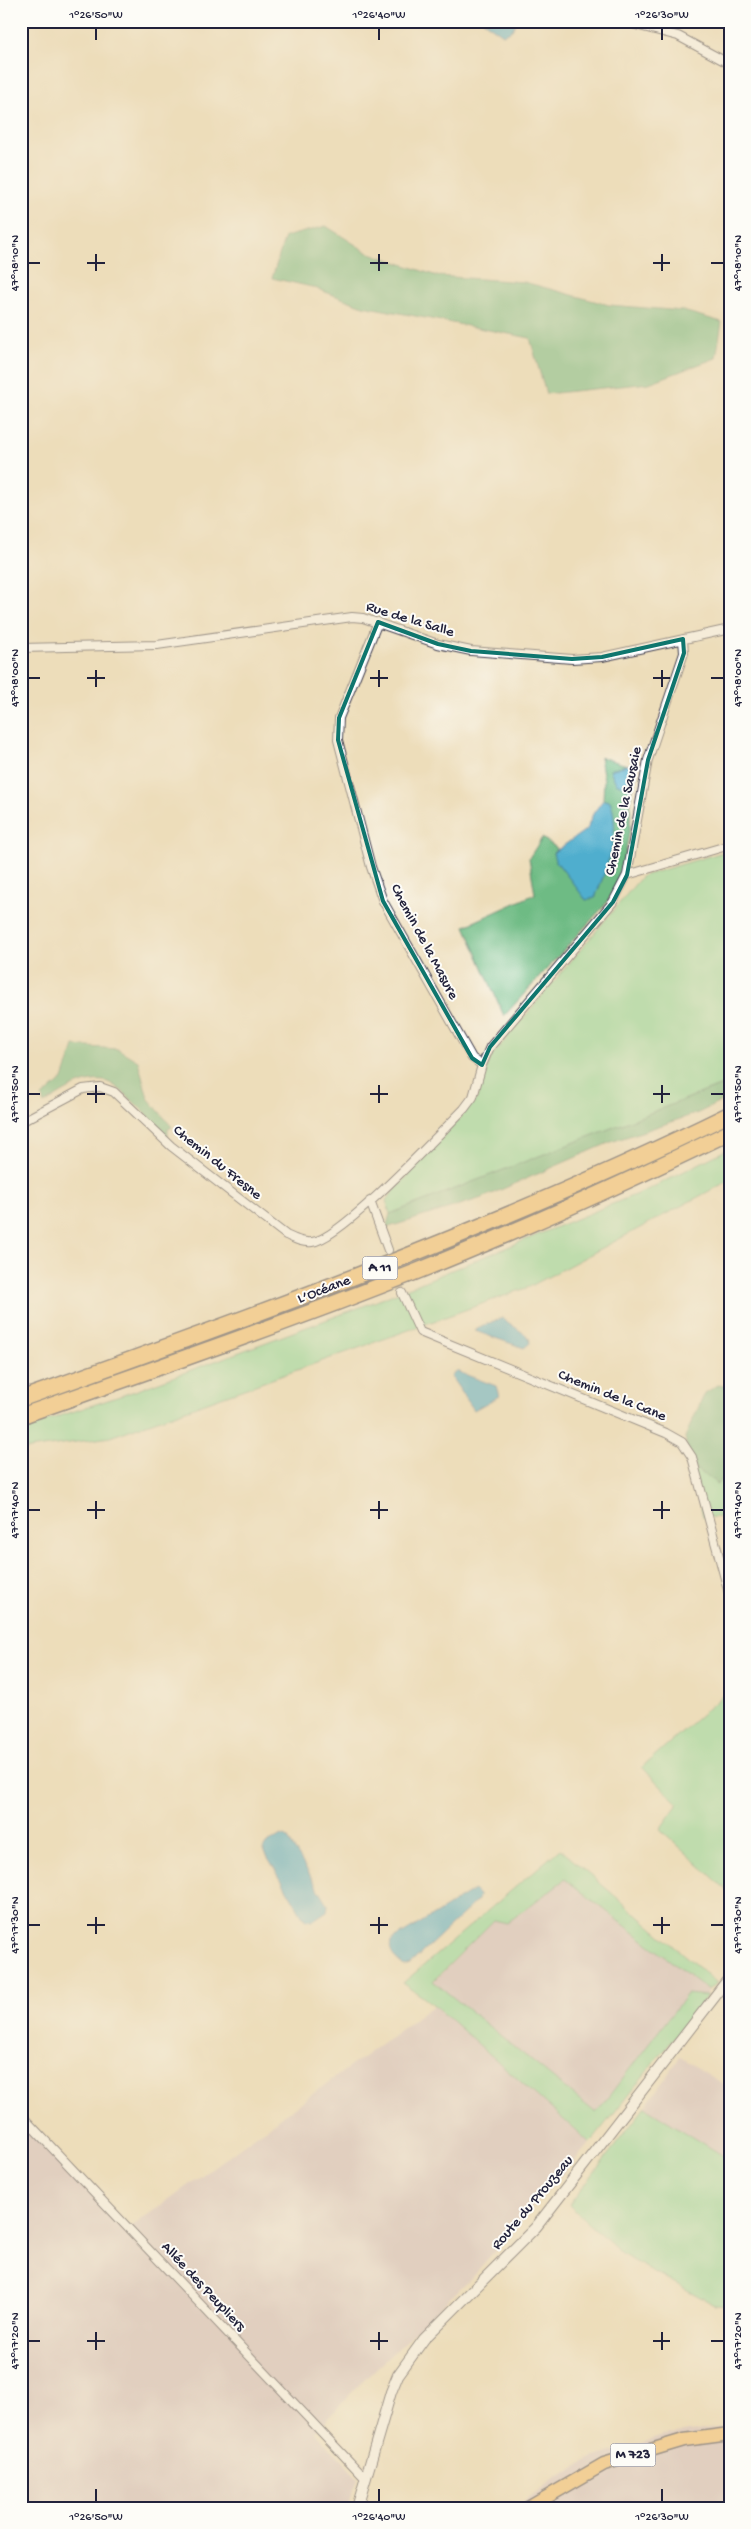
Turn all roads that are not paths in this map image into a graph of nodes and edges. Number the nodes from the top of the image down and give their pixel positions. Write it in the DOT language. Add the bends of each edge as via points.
graph roads {
  1 [pos="620,21"];
  2 [pos="730,64"];
  3 [pos="378,622"];
  4 [pos="730,629"];
  5 [pos="683,639"];
  6 [pos="21,648"];
  7 [pos="730,845"];
  8 [pos="627,876"];
  9 [pos="482,1065"];
  10 [pos="730,1114"];
  11 [pos="21,1122"];
  12 [pos="730,1132"];
  13 [pos="370,1201"];
  14 [pos="388,1250"];
  15 [pos="402,1293"];
  16 [pos="21,1399"];
  17 [pos="21,1416"];
  18 [pos="730,1597"];
  19 [pos="730,1977"];
  20 [pos="21,2115"];
  21 [pos="730,2434"];
  22 [pos="366,2479"];
  23 [pos="543,2498"];
  24 [pos="357,2508"];
  25 [pos="528,2508"];
  26 [pos="533,2508"];
  1 -- 2 [label="street" via="678,36"];
  3 -- 5 [label="street, Rue de la Salle" via="438,644 471,651 572,659 602,658"];
  3 -- 6 [label="street, Rue de la Salle" via="341,618 157,646"];
  3 -- 9 [label="street, Chemin de la Masure" via="340,718 338,740 383,901 472,1058"];
  4 -- 5 [label="street, Rue de la Salle"];
  5 -- 8 [label="street, Chemin de la Sausaie" via="684,653 648,760"];
  7 -- 8 [label="street"];
  8 -- 9 [label="street, Chemin de la Sausaie" via="613,902 490,1047"];
  9 -- 13 [label="street" via="473,1097 464,1109"];
  10 -- 16 [label="highway, L’Océane / A 11" via="576,1186 404,1259"];
  11 -- 13 [label="street, Chemin du Fresne" via="83,1089 100,1087 114,1092 171,1146 286,1235 300,1242 326,1238"];
  12 -- 17 [label="highway, L’Océane / A 11" via="583,1201 417,1272"];
  13 -- 14 [label="street"];
  15 -- 18 [label="street, Chemin de la Cane" via="420,1332 682,1442 692,1457"];
  19 -- 22 [label="street, Route du Prouzeau" via="536,2227 424,2338 410,2356 390,2392"];
  20 -- 22 [label="street, Allée des Peupliers"];
  21 -- 23 [label="main road, M 723" via="684,2440 604,2464"];
  22 -- 24 [label="street, Route du Prouzeau"];
  23 -- 25 [label="main road, M 723"];
  23 -- 26 [label="main road, M 723"];
}
